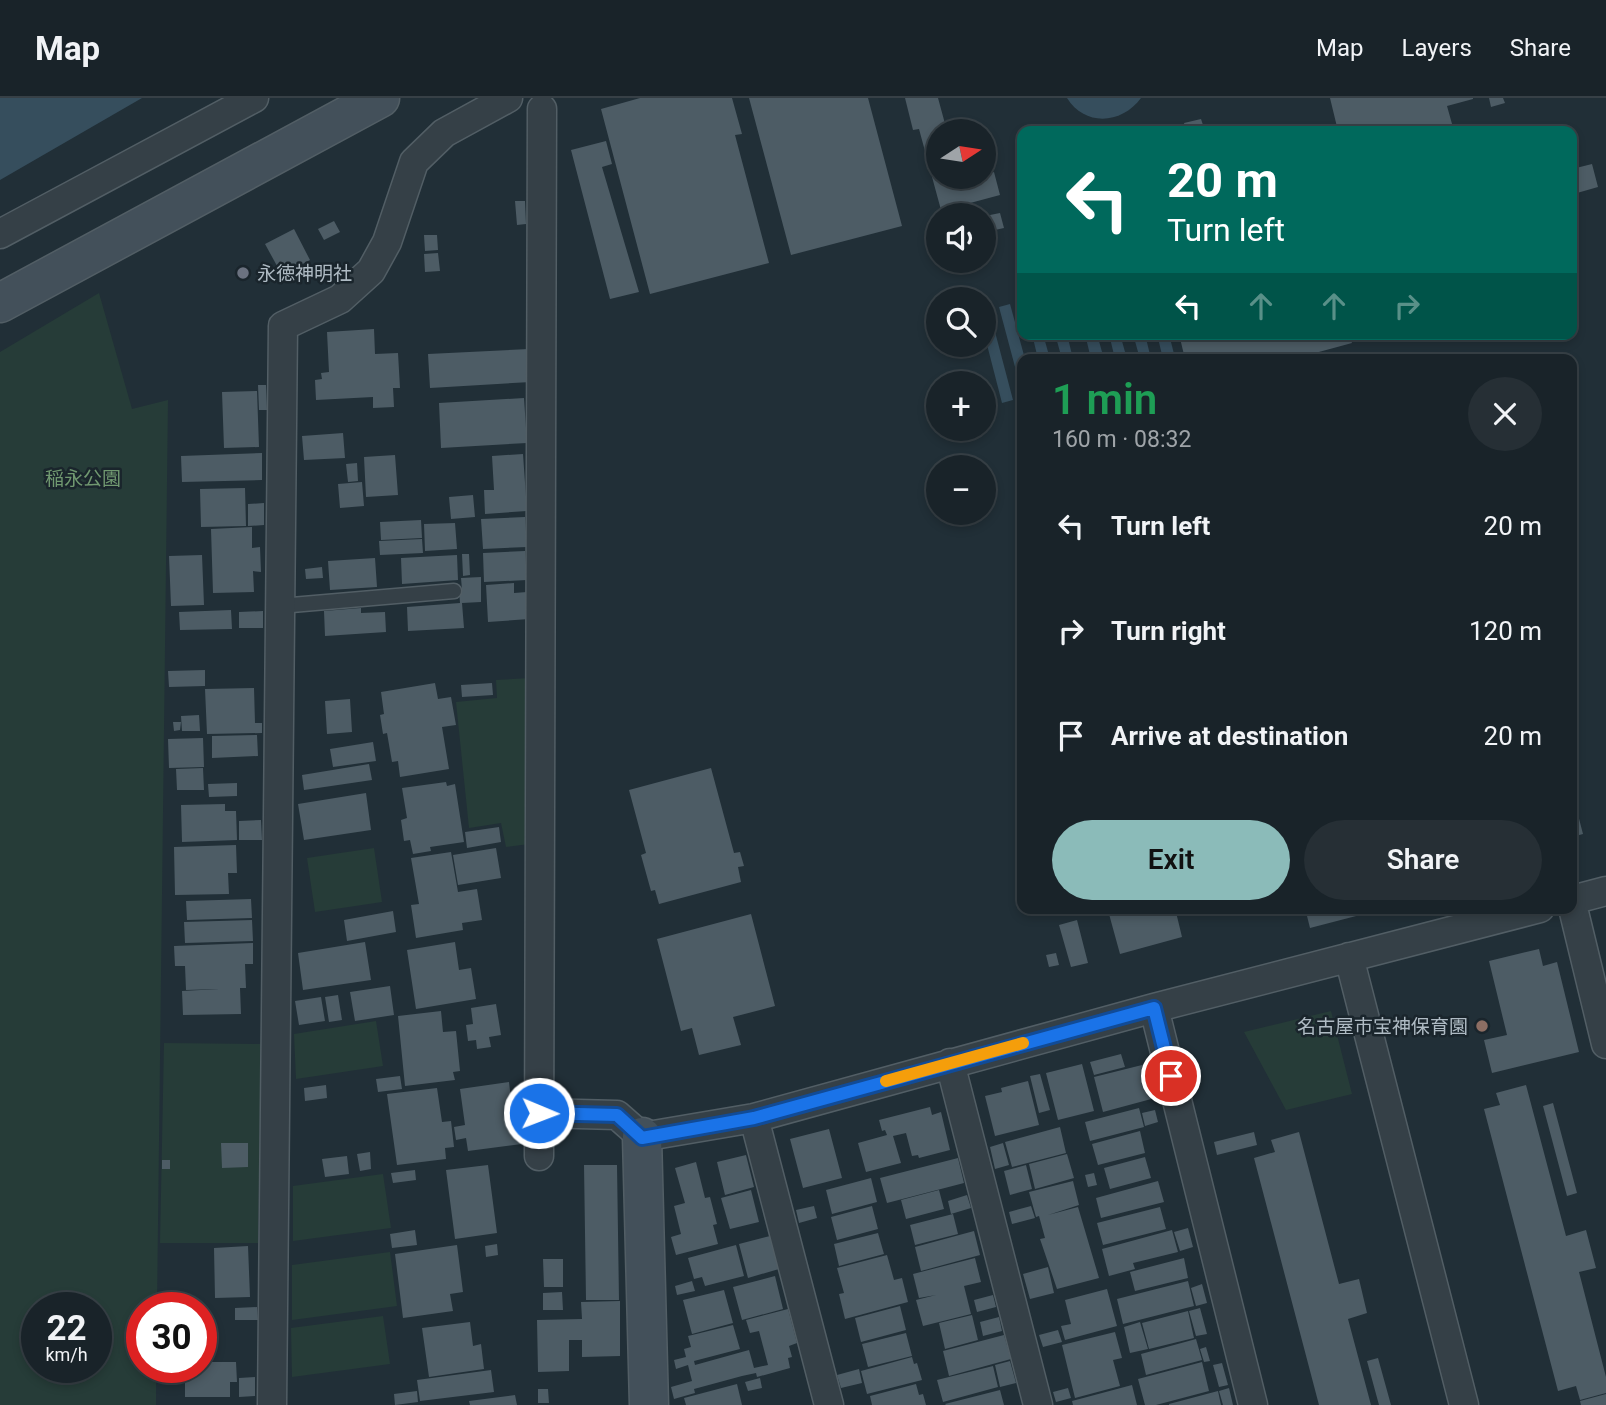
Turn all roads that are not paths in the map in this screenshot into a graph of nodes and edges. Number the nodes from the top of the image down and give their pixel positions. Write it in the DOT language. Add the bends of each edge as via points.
graph roads {
  1 [pos="254,98"];
  2 [pos="380,98"];
  3 [pos="508,98"];
  4 [pos="542,109"];
  5 [pos="0,234"];
  6 [pos="0,303"];
  7 [pos="454,591"];
  8 [pos="280,606"];
  9 [pos="1606,891"];
  10 [pos="1577,900"];
  11 [pos="1517,914"];
  12 [pos="1575,914"];
  13 [pos="1349,957"];
  14 [pos="1154,1008"];
  15 [pos="1606,1044"];
  16 [pos="950,1063"];
  17 [pos="539,1113"];
  18 [pos="754,1118"];
  19 [pos="642,1138"];
  20 [pos="539,1156"];
  21 [pos="272,1405"];
  22 [pos="649,1405"];
  23 [pos="829,1405"];
  24 [pos="1038,1405"];
  25 [pos="1253,1405"];
  26 [pos="1464,1405"];
  1 -- 5 [label="street"];
  2 -- 6 [label="street"];
  3 -- 8 [label="street" via="444,133 414,162 387,242 371,271 340,299 284,326"];
  4 -- 17 [label="street"];
  7 -- 8 [label="lane"];
  8 -- 21 [label="street"];
  9 -- 10 [label="street"];
  11 -- 13 [label="street"];
  12 -- 15 [label="street"];
  13 -- 14 [label="street"];
  13 -- 26 [label="street"];
  14 -- 16 [label="street"];
  14 -- 25 [label="street"];
  16 -- 18 [label="street"];
  16 -- 24 [label="street"];
  17 -- 19 [label="street" via="617,1115"];
  17 -- 20 [label="street"];
  18 -- 19 [label="street"];
  18 -- 23 [label="street"];
  19 -- 22 [label="street"];
}
